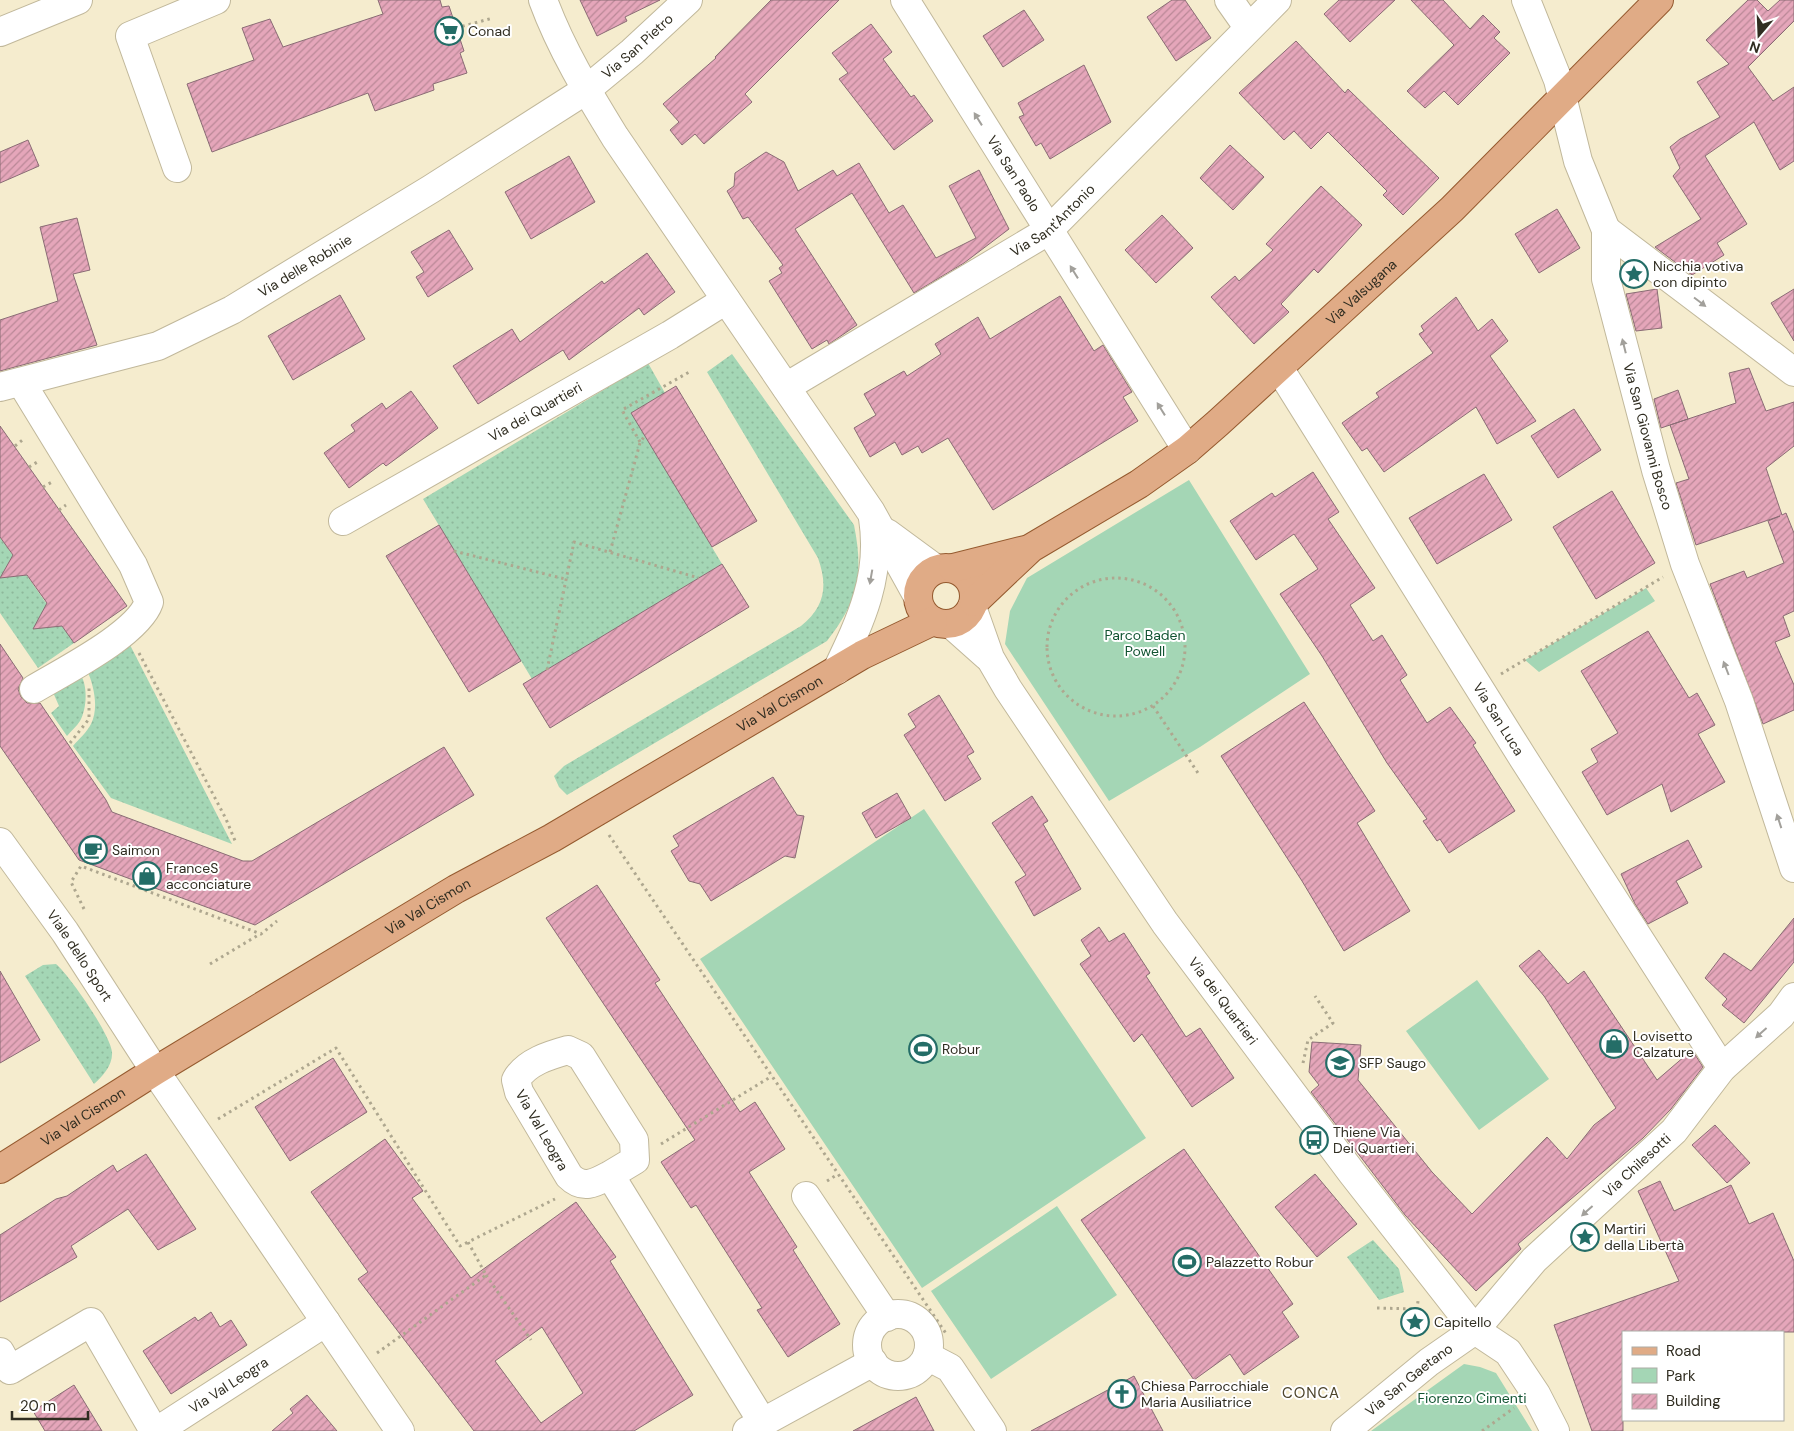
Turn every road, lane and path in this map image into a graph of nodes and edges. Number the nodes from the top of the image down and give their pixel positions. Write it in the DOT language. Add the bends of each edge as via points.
graph roads {
  1 [pos="216,0"];
  2 [pos="543,0"];
  3 [pos="688,0"];
  4 [pos="905,0"];
  5 [pos="1230,0"];
  6 [pos="1276,0"];
  7 [pos="1526,0"];
  8 [pos="1660,0"];
  9 [pos="68,2"];
  10 [pos="493,18"];
  11 [pos="1248,27"];
  12 [pos="456,28"];
  13 [pos="0,32"];
  14 [pos="586,90"];
  15 [pos="1562,96"];
  16 [pos="177,168"];
  17 [pos="1606,230"];
  18 [pos="1048,231"];
  19 [pos="726,300"];
  20 [pos="1279,368"];
  21 [pos="691,371"];
  22 [pos="1794,372"];
  23 [pos="10,385"];
  24 [pos="786,387"];
  25 [pos="645,435"];
  26 [pos="640,443"];
  27 [pos="1187,450"];
  28 [pos="343,521"];
  29 [pos="877,522"];
  30 [pos="1031,548"];
  31 [pos="454,551"];
  32 [pos="610,552"];
  33 [pos="1685,564"];
  34 [pos="945,568"];
  35 [pos="699,578"];
  36 [pos="565,579"];
  37 [pos="917,596"];
  38 [pos="973,604"];
  39 [pos="942,622"];
  40 [pos="127,630"];
  41 [pos="862,654"];
  42 [pos="990,658"];
  43 [pos="76,663"];
  44 [pos="546,670"];
  45 [pos="837,670"];
  46 [pos="1478,688"];
  47 [pos="34,689"];
  48 [pos="1153,706"];
  49 [pos="70,743"];
  50 [pos="1198,773"];
  51 [pos="608,834"];
  52 [pos="0,842"];
  53 [pos="236,843"];
  54 [pos="1794,868"];
  55 [pos="71,882"];
  56 [pos="277,922"];
  57 [pos="261,934"];
  58 [pos="210,964"];
  59 [pos="1315,996"];
  60 [pos="1794,998"];
  61 [pos="1722,1068"];
  62 [pos="1301,1070"];
  63 [pos="155,1071"];
  64 [pos="772,1076"];
  65 [pos="197,1132"];
  66 [pos="635,1160"];
  67 [pos="0,1169"];
  68 [pos="600,1180"];
  69 [pos="806,1196"];
  70 [pos="468,1242"];
  71 [pos="486,1275"];
  72 [pos="1434,1276"];
  73 [pos="1377,1308"];
  74 [pos="886,1317"];
  75 [pos="924,1317"];
  76 [pos="326,1322"];
  77 [pos="1475,1330"];
  78 [pos="531,1340"];
  79 [pos="952,1343"];
  80 [pos="0,1352"];
  81 [pos="928,1356"];
  82 [pos="872,1362"];
  83 [pos="358,1367"];
  84 [pos="1517,1406"];
  85 [pos="755,1427"];
  86 [pos="156,1431"];
  87 [pos="400,1431"];
  88 [pos="992,1431"];
  89 [pos="1345,1431"];
  90 [pos="1482,1431"];
  91 [pos="1555,1431"];
  1 -- 16 [label="street" via="130,36"];
  2 -- 14 [label="street" via="555,32"];
  3 -- 14 [label="street, Via San Pietro"];
  18 -- 4 [label="street, Via San Paolo, one-way"];
  5 -- 11 [label="street"];
  6 -- 11 [label="street, Via Sant'Antonio"];
  7 -- 15 [label="street, Via San Giovanni Bosco"];
  8 -- 15 [label="main road, Via Valsugana"];
  9 -- 13 [label="street"];
  10 -- 12 [label="path"];
  11 -- 18 [label="street, Via Sant'Antonio"];
  14 -- 19 [label="street"];
  14 -- 23 [label="street, Via delle Robinie" via="232,310 158,346"];
  15 -- 17 [label="street, Via San Giovanni Bosco" via="1578,161"];
  15 -- 20 [label="main road, Via Valsugana" via="1492,171"];
  17 -- 22 [label="street, one-way"];
  33 -- 17 [label="street, Via San Giovanni Bosco, one-way" via="1656,470 1606,279"];
  18 -- 24 [label="street, Via Sant'Antonio"];
  27 -- 18 [label="street, Via San Paolo, one-way"];
  19 -- 24 [label="street"];
  19 -- 28 [label="street, Via dei Quartieri"];
  20 -- 27 [label="main road, Via Valsugana"];
  20 -- 46 [label="street, Via San Luca"];
  21 -- 26 [label="path" via="622,410"];
  23 -- 40 [label="street" via="136,572 149,602 145,612"];
  24 -- 29 [label="street"];
  25 -- 26 [label="path"];
  26 -- 32 [label="path"];
  27 -- 30 [label="main road, Via Valsugana" via="1139,484"];
  29 -- 34 [label="street"];
  29 -- 37 [label="street"];
  29 -- 45 [label="street, one-way" via="868,597 862,618"];
  30 -- 34 [label="main road, Via Valsugana"];
  30 -- 38 [label="main road, Via Valsugana"];
  31 -- 36 [label="path"];
  32 -- 35 [label="path"];
  32 -- 36 [label="path" via="574,542"];
  33 -- 46 [label="path"];
  54 -- 33 [label="street, Via San Giovanni Bosco, one-way" via="1738,701"];
  34 -- 37 [label="main road" via="923,579"];
  34 -- 38 [label="main road" via="961,571 972,585"];
  36 -- 44 [label="path"];
  37 -- 39 [label="main road" via="920,607"];
  37 -- 41 [label="main road, Via Val Cismon"];
  38 -- 39 [label="main road" via="960,621"];
  38 -- 42 [label="street, Via dei Quartieri"];
  39 -- 41 [label="main road, Via Val Cismon"];
  39 -- 42 [label="street, Via dei Quartieri"];
  40 -- 43 [label="street"];
  40 -- 53 [label="path"];
  41 -- 45 [label="main road, Via Val Cismon"];
  42 -- 72 [label="street, Via dei Quartieri" via="1165,923 1352,1173"];
  43 -- 47 [label="street"];
  43 -- 49 [label="path" via="89,681 89,719"];
  45 -- 63 [label="main road, Via Val Cismon" via="552,838 456,889"];
  46 -- 61 [label="street, Via San Luca"];
  48 -- 48 [label="path" via="1169,692 1182,668 1184,633 1178,614 1165,597 1148,585 1128,578 1088,583 1070,594 1056,610 1048,629 1046,650 1050,670 1060,689 1074,703 1093,713 1134,714"];
  48 -- 50 [label="path"];
  51 -- 64 [label="path"];
  52 -- 63 [label="street, Viale dello Sport" via="65,932"];
  55 -- 57 [label="path" via="81,866"];
  56 -- 57 [label="path"];
  57 -- 58 [label="path"];
  59 -- 62 [label="path" via="1333,1023 1308,1040"];
  60 -- 61 [label="street, Via Chilesotti, one-way" via="1781,1015"];
  61 -- 77 [label="street, Via Chilesotti, one-way" via="1674,1131 1534,1260"];
  63 -- 65 [label="street"];
  63 -- 67 [label="main road, Via Val Cismon"];
  64 -- 66 [label="path"];
  64 -- 75 [label="path"];
  65 -- 70 [label="path" via="336,1048 460,1246"];
  65 -- 76 [label="street"];
  66 -- 68 [label="street"];
  66 -- 68 [label="street, Via Val Leogra" via="634,1140 581,1056 568,1050 543,1058 519,1074 516,1086 569,1176 576,1182"];
  68 -- 70 [label="path" via="546,1202"];
  68 -- 85 [label="street"];
  69 -- 74 [label="street"];
  70 -- 71 [label="path"];
  71 -- 78 [label="path"];
  71 -- 83 [label="path"];
  72 -- 73 [label="path" via="1419,1291 1417,1309"];
  72 -- 77 [label="street, Via dei Quartieri"];
  74 -- 75 [label="street"];
  74 -- 82 [label="street" via="869,1336 867,1345"];
  75 -- 79 [label="path"];
  75 -- 81 [label="street"];
  76 -- 83 [label="street"];
  76 -- 86 [label="street, Via Val Leogra"];
  77 -- 89 [label="street, Via San Gaetano" via="1428,1362"];
  77 -- 91 [label="street, Via dei Quartieri" via="1508,1352 1536,1394"];
  80 -- 86 [label="street, Via Val Leogra" via="10,1370 91,1322"];
  81 -- 82 [label="street" via="916,1371 906,1375 887,1374"];
  81 -- 88 [label="street" via="950,1368"];
  82 -- 85 [label="street"];
  83 -- 87 [label="street"];
  84 -- 90 [label="path"];
}
